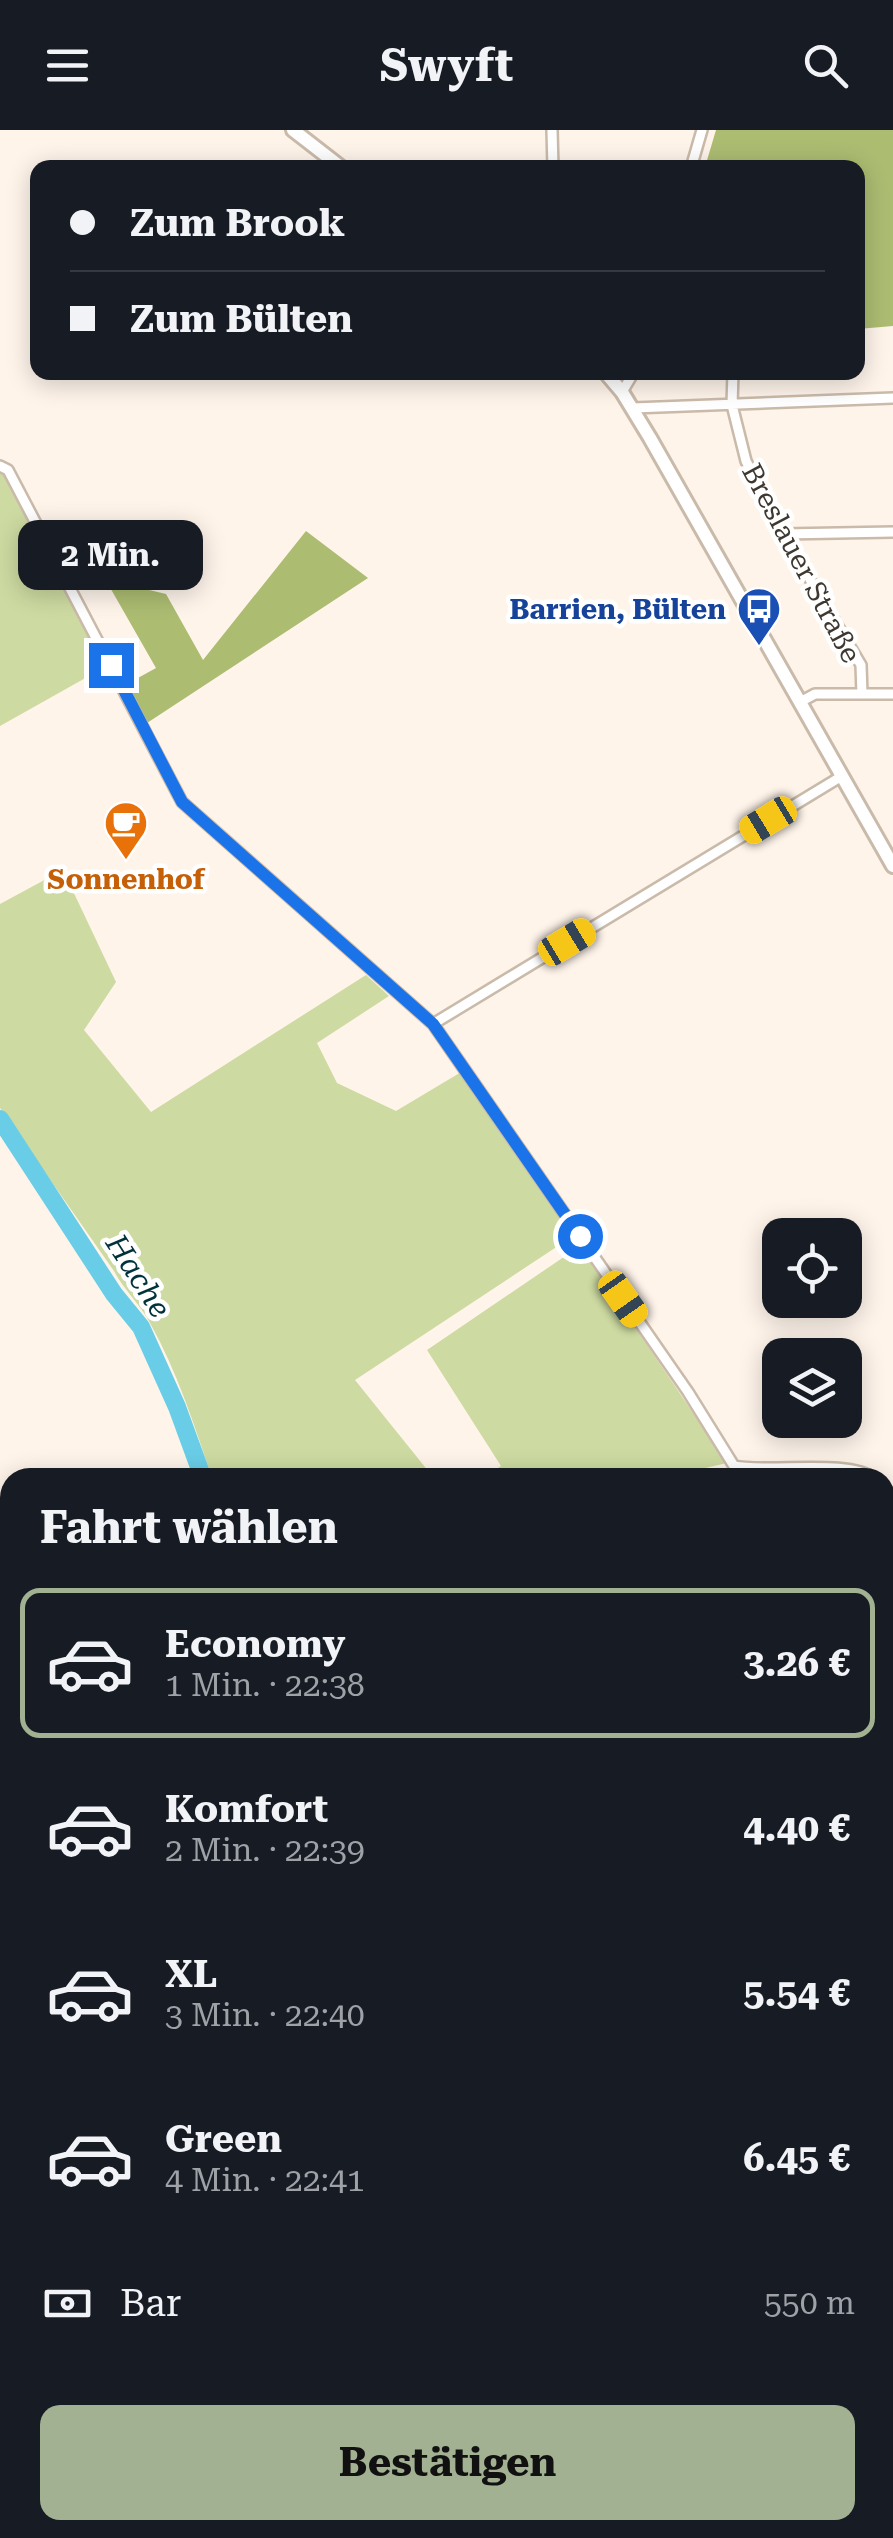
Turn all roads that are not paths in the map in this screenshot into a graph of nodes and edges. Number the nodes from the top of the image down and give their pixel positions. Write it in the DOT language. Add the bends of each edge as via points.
graph roads {
  1 [pos="293,130"];
  2 [pos="552,130"];
  3 [pos="702,130"];
  4 [pos="332,160"];
  5 [pos="553,160"];
  6 [pos="694,160"];
  7 [pos="612,380"];
  8 [pos="632,380"];
  9 [pos="733,380"];
  10 [pos="622,392"];
  11 [pos="893,398"];
  12 [pos="732,404"];
  13 [pos="633,408"];
  14 [pos="0,466"];
  15 [pos="893,532"];
  16 [pos="783,534"];
  17 [pos="862,694"];
  18 [pos="893,694"];
  19 [pos="800,702"];
  20 [pos="842,776"];
  21 [pos="893,866"];
  22 [pos="433,1024"];
  23 [pos="745,1468"];
  1 -- 4 [label="main road"];
  2 -- 5 [label="street"];
  3 -- 6 [label="street"];
  7 -- 10 [label="main road"];
  8 -- 10 [label="street"];
  9 -- 12 [label="street, Breslauer Straße"];
  10 -- 13 [label="main road"];
  11 -- 12 [label="street"];
  12 -- 13 [label="street"];
  12 -- 16 [label="street, Breslauer Straße" via="746,461"];
  13 -- 19 [label="main road"];
  14 -- 22 [label="street" via="8,470 182,802"];
  15 -- 16 [label="street"];
  16 -- 17 [label="street, Breslauer Straße" via="861,665"];
  17 -- 18 [label="street"];
  17 -- 19 [label="street" via="816,694"];
  19 -- 20 [label="main road"];
  20 -- 21 [label="main road"];
  20 -- 22 [label="street"];
  22 -- 23 [label="street" via="734,1466"];
}
